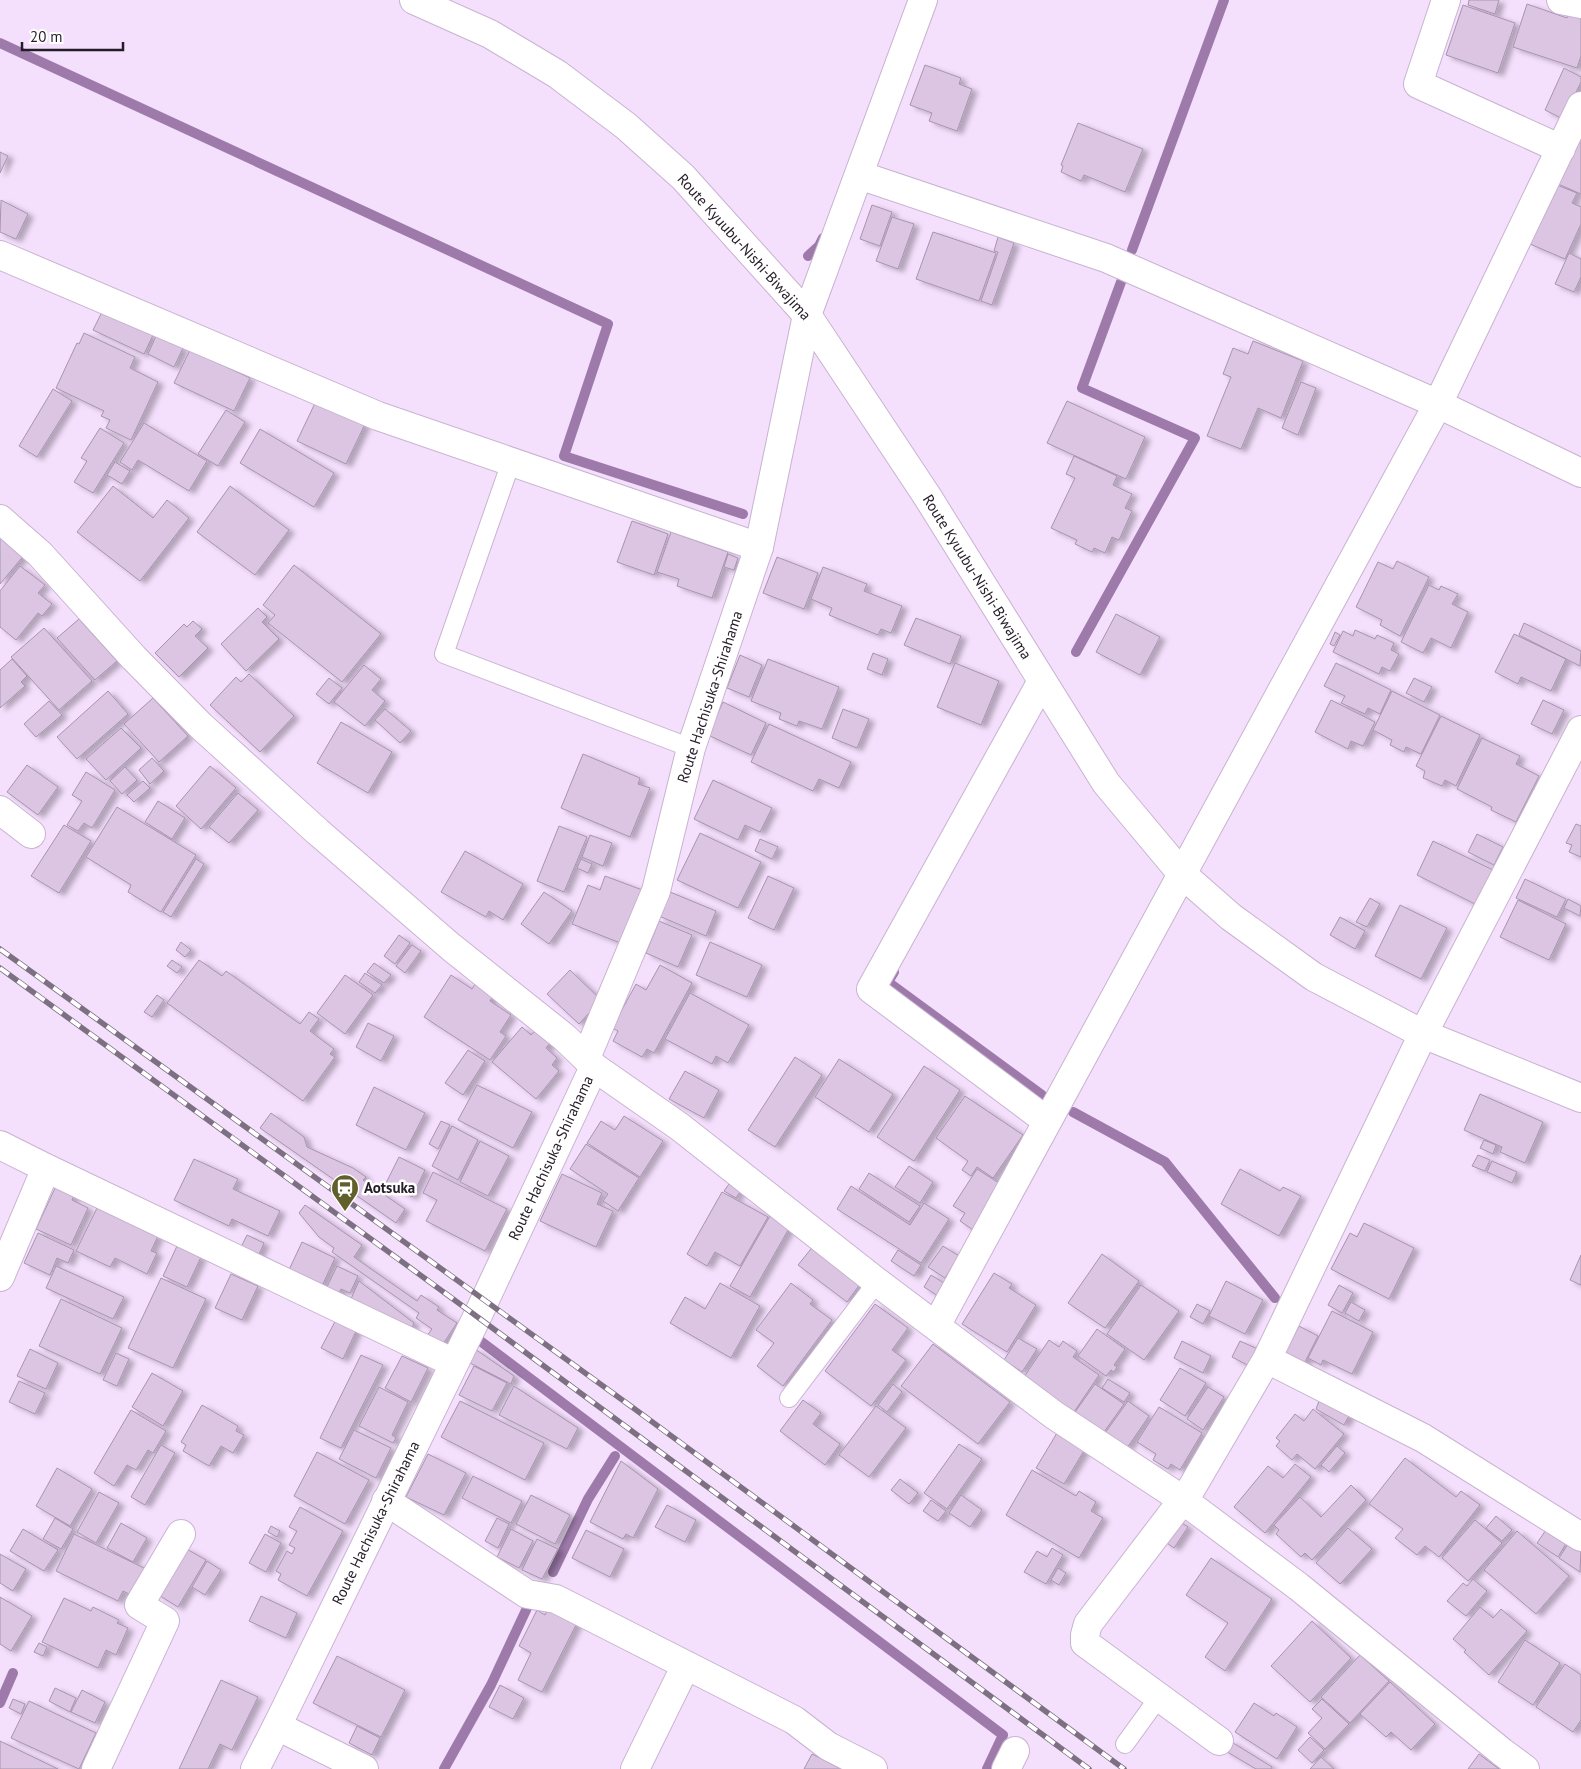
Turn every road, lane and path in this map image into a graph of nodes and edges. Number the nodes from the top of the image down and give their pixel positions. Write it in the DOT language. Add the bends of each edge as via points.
graph roads {
  1 [pos="414,0"];
  2 [pos="923,0"];
  3 [pos="1446,0"];
  4 [pos="1561,0"];
  5 [pos="1581,4"];
  6 [pos="1581,106"];
  7 [pos="1560,148"];
  8 [pos="858,175"];
  9 [pos="0,255"];
  10 [pos="807,315"];
  11 [pos="1438,404"];
  12 [pos="511,462"];
  13 [pos="1581,473"];
  14 [pos="0,519"];
  15 [pos="759,546"];
  16 [pos="1042,681"];
  17 [pos="1578,743"];
  18 [pos="691,748"];
  19 [pos="0,810"];
  20 [pos="31,834"];
  21 [pos="1182,874"];
  22 [pos="1423,1034"];
  23 [pos="590,1063"];
  24 [pos="1581,1098"];
  25 [pos="1047,1121"];
  26 [pos="0,1144"];
  27 [pos="46,1168"];
  28 [pos="0,1277"];
  29 [pos="877,1282"];
  30 [pos="936,1326"];
  31 [pos="1267,1360"];
  32 [pos="454,1362"];
  33 [pos="789,1398"];
  34 [pos="1183,1500"];
  35 [pos="386,1501"];
  36 [pos="181,1534"];
  37 [pos="1581,1537"];
  38 [pos="686,1665"];
  39 [pos="1159,1697"];
  40 [pos="277,1726"];
  41 [pos="1219,1741"];
  42 [pos="1125,1744"];
  43 [pos="96,1769"];
  44 [pos="254,1769"];
  45 [pos="364,1769"];
  46 [pos="635,1769"];
  47 [pos="873,1769"];
  48 [pos="1526,1769"];
  1 -- 10 [label="street, Route Kyuubu-Nishi-Biwajima" via="490,34 557,74 626,126 683,176"];
  2 -- 8 [label="street, Route Hachisuka-Shirahama"];
  3 -- 7 [label="street" via="1418,84"];
  4 -- 5 [label="street"];
  6 -- 7 [label="street"];
  7 -- 11 [label="street"];
  8 -- 10 [label="street, Route Hachisuka-Shirahama"];
  8 -- 11 [label="street" via="1106,258"];
  9 -- 12 [label="street" via="378,416"];
  10 -- 15 [label="street, Route Hachisuka-Shirahama"];
  10 -- 16 [label="street, Route Kyuubu-Nishi-Biwajima" via="927,496"];
  11 -- 13 [label="street"];
  11 -- 21 [label="street"];
  12 -- 15 [label="street"];
  12 -- 18 [label="lane" via="444,654"];
  14 -- 23 [label="street" via="40,554 201,726 318,832 451,947 564,1037"];
  15 -- 18 [label="street, Route Hachisuka-Shirahama"];
  16 -- 21 [label="street, Route Kyuubu-Nishi-Biwajima" via="1106,784"];
  16 -- 25 [label="street" via="871,989"];
  17 -- 22 [label="street"];
  18 -- 23 [label="street, Route Hachisuka-Shirahama" via="656,891"];
  19 -- 20 [label="street"];
  21 -- 22 [label="street, Route Kyuubu-Nishi-Biwajima" via="1231,917 1314,977"];
  21 -- 25 [label="street"];
  22 -- 24 [label="street, Route Kyuubu-Nishi-Biwajima"];
  22 -- 31 [label="street"];
  23 -- 29 [label="street" via="680,1127"];
  23 -- 32 [label="street, Route Hachisuka-Shirahama"];
  25 -- 30 [label="street"];
  26 -- 27 [label="street"];
  27 -- 28 [label="street"];
  27 -- 32 [label="street"];
  29 -- 30 [label="street"];
  29 -- 33 [label="lane"];
  30 -- 34 [label="street" via="1054,1415"];
  31 -- 34 [label="street"];
  31 -- 37 [label="street" via="1423,1438"];
  32 -- 35 [label="street, Route Hachisuka-Shirahama"];
  34 -- 39 [label="street" via="1088,1624 1085,1635 1085,1643"];
  34 -- 48 [label="street" via="1299,1587"];
  35 -- 38 [label="street" via="527,1594 556,1598"];
  35 -- 40 [label="street, Route Hachisuka-Shirahama"];
  36 -- 43 [label="street" via="139,1604 165,1621"];
  38 -- 46 [label="street"];
  38 -- 47 [label="street" via="794,1720 828,1746"];
  39 -- 41 [label="street"];
  39 -- 42 [label="lane"];
  40 -- 44 [label="street, Route Hachisuka-Shirahama"];
  40 -- 45 [label="street"];
}
